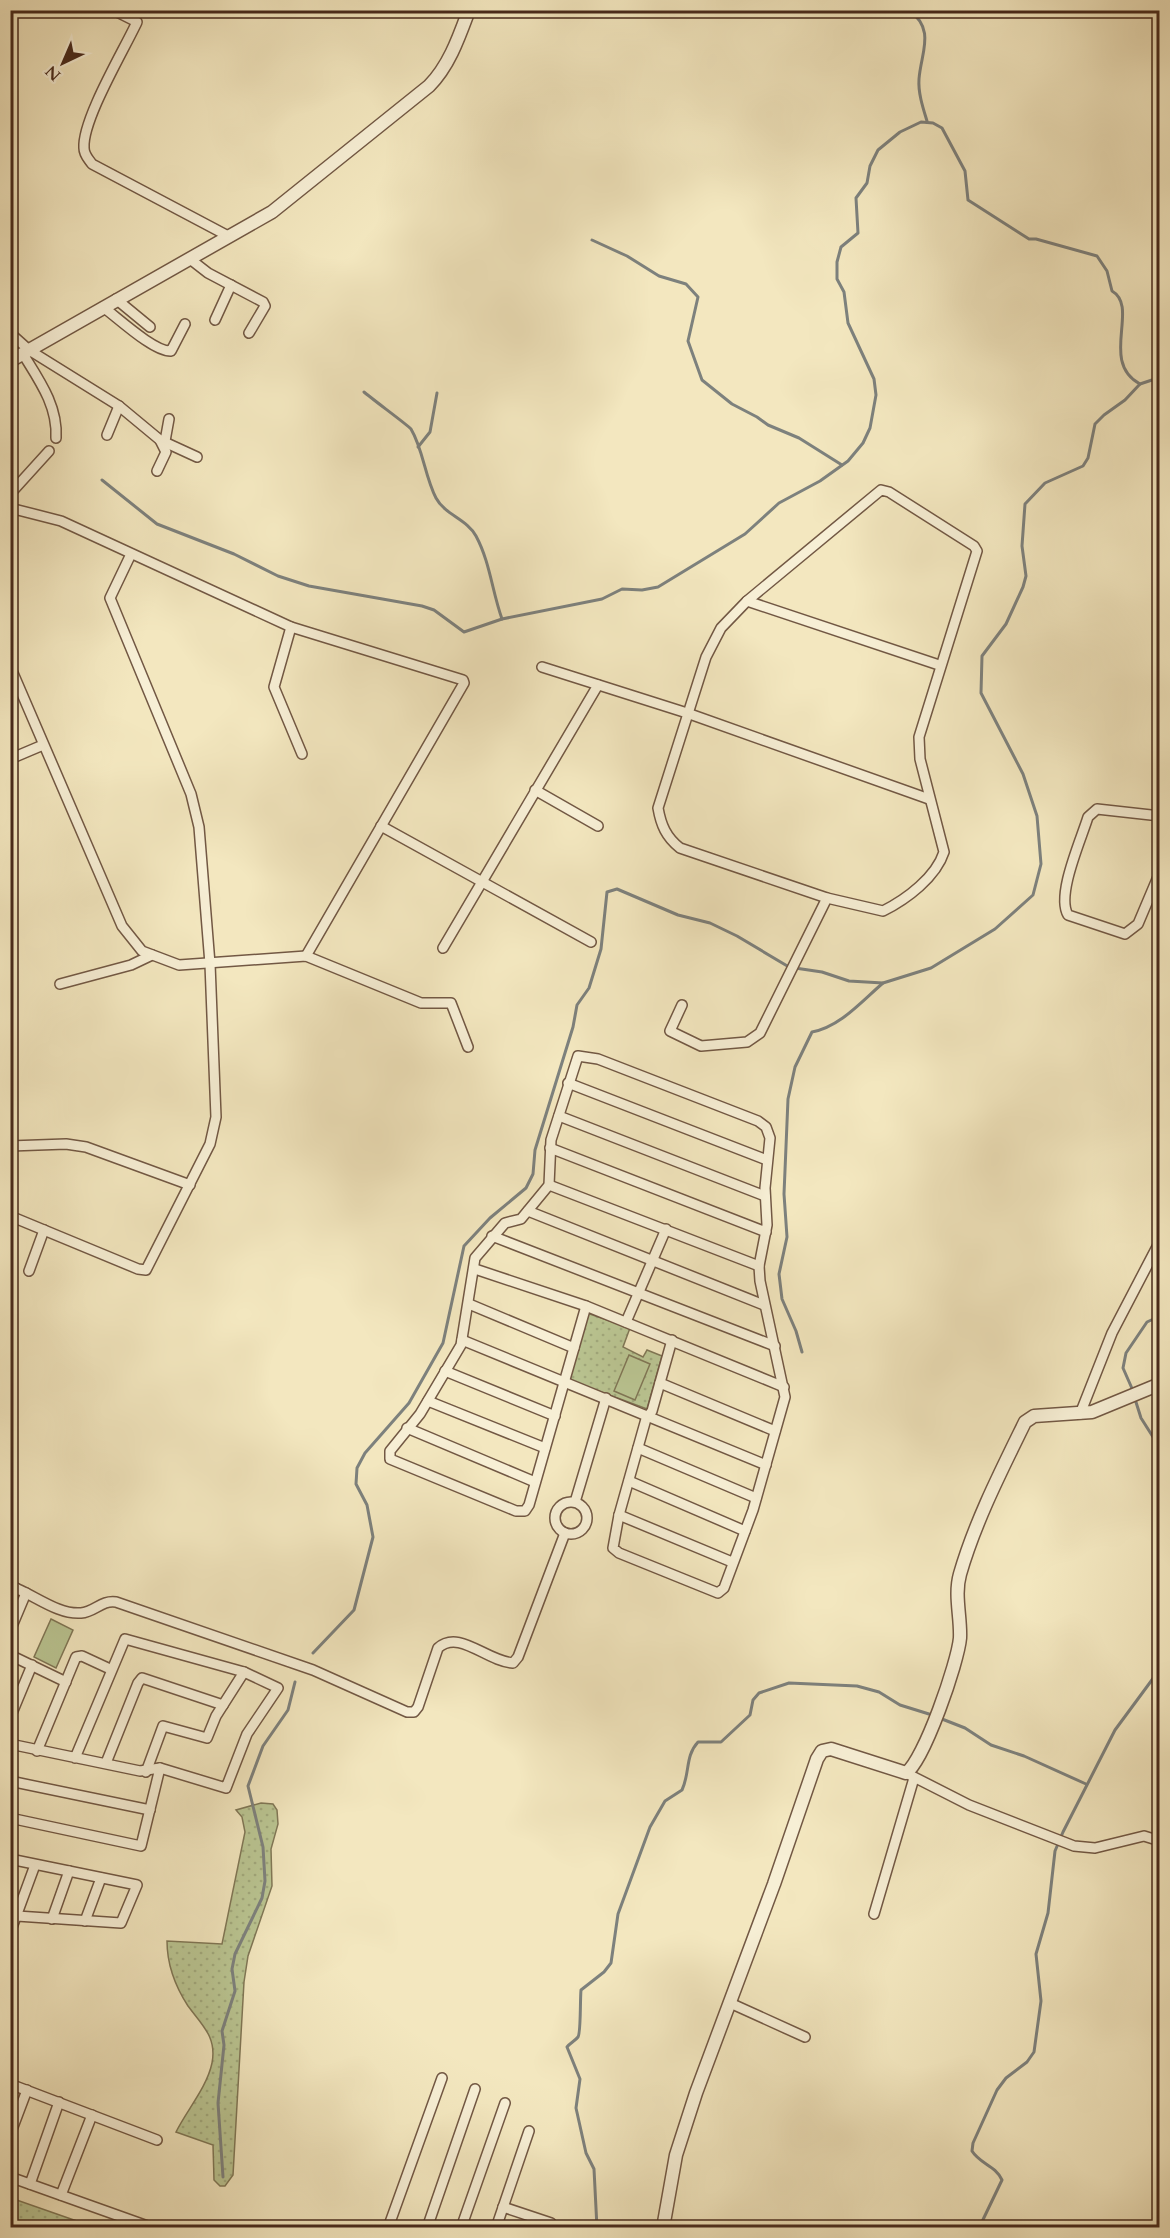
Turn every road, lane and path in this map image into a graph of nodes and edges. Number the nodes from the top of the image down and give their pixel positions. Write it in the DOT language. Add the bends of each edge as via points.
graph roads {
  1 [pos="113,10"];
  2 [pos="469,10"];
  3 [pos="230,237"];
  4 [pos="190,259"];
  5 [pos="231,285"];
  6 [pos="116,299"];
  7 [pos="103,307"];
  8 [pos="215,320"];
  9 [pos="185,324"];
  10 [pos="150,327"];
  11 [pos="10,333"];
  12 [pos="249,333"];
  13 [pos="26,352"];
  14 [pos="10,361"];
  15 [pos="119,406"];
  16 [pos="170,419"];
  17 [pos="107,435"];
  18 [pos="56,438"];
  19 [pos="162,441"];
  20 [pos="49,452"];
  21 [pos="197,456"];
  22 [pos="158,471"];
  23 [pos="10,494"];
  24 [pos="10,508"];
  25 [pos="131,554"];
  26 [pos="747,601"];
  27 [pos="291,627"];
  28 [pos="939,665"];
  29 [pos="10,666"];
  30 [pos="542,667"];
  31 [pos="598,685"];
  32 [pos="687,713"];
  33 [pos="43,745"];
  34 [pos="302,754"];
  35 [pos="10,759"];
  36 [pos="536,790"];
  37 [pos="929,799"];
  38 [pos="1160,816"];
  39 [pos="381,825"];
  40 [pos="598,826"];
  41 [pos="1160,872"];
  42 [pos="482,880"];
  43 [pos="827,898"];
  44 [pos="591,942"];
  45 [pos="442,948"];
  46 [pos="152,956"];
  47 [pos="306,956"];
  48 [pos="210,964"];
  49 [pos="60,984"];
  50 [pos="682,1005"];
  51 [pos="468,1047"];
  52 [pos="568,1083"];
  53 [pos="559,1116"];
  54 [pos="10,1146"];
  55 [pos="550,1148"];
  56 [pos="767,1160"];
  57 [pos="190,1185"];
  58 [pos="549,1185"];
  59 [pos="765,1196"];
  60 [pos="528,1211"];
  61 [pos="10,1216"];
  62 [pos="666,1228"];
  63 [pos="44,1230"];
  64 [pos="766,1232"];
  65 [pos="492,1236"];
  66 [pos="1160,1241"];
  67 [pos="652,1260"];
  68 [pos="759,1266"];
  69 [pos="475,1269"];
  70 [pos="29,1271"];
  71 [pos="640,1291"];
  72 [pos="469,1304"];
  73 [pos="765,1305"];
  74 [pos="586,1306"];
  75 [pos="626,1322"];
  76 [pos="462,1340"];
  77 [pos="672,1340"];
  78 [pos="775,1346"];
  79 [pos="574,1348"];
  80 [pos="445,1371"];
  81 [pos="565,1382"];
  82 [pos="660,1383"];
  83 [pos="1160,1384"];
  84 [pos="784,1387"];
  85 [pos="606,1398"];
  86 [pos="428,1401"];
  87 [pos="1080,1413"];
  88 [pos="649,1414"];
  89 [pos="555,1416"];
  90 [pos="407,1428"];
  91 [pos="776,1431"];
  92 [pos="546,1448"];
  93 [pos="638,1448"];
  94 [pos="766,1465"];
  95 [pos="628,1481"];
  96 [pos="536,1482"];
  97 [pos="756,1498"];
  98 [pos="575,1502"];
  99 [pos="619,1515"];
  100 [pos="745,1531"];
  101 [pos="566,1533"];
  102 [pos="732,1562"];
  103 [pos="13,1587"];
  104 [pos="26,1593"];
  105 [pos="10,1603"];
  106 [pos="10,1631"];
  107 [pos="10,1655"];
  108 [pos="32,1665"];
  109 [pos="110,1669"];
  110 [pos="244,1672"];
  111 [pos="66,1682"];
  112 [pos="223,1705"];
  113 [pos="10,1718"];
  114 [pos="10,1744"];
  115 [pos="37,1751"];
  116 [pos="75,1758"];
  117 [pos="106,1763"];
  118 [pos="160,1768"];
  119 [pos="146,1772"];
  120 [pos="910,1775"];
  121 [pos="10,1781"];
  122 [pos="150,1810"];
  123 [pos="10,1818"];
  124 [pos="1160,1841"];
  125 [pos="10,1859"];
  126 [pos="35,1865"];
  127 [pos="69,1871"];
  128 [pos="101,1878"];
  129 [pos="874,1914"];
  130 [pos="16,1916"];
  131 [pos="51,1918"];
  132 [pos="85,1921"];
  133 [pos="10,1933"];
  134 [pos="730,2003"];
  135 [pos="805,2037"];
  136 [pos="442,2078"];
  137 [pos="10,2084"];
  138 [pos="475,2089"];
  139 [pos="27,2090"];
  140 [pos="59,2102"];
  141 [pos="505,2103"];
  142 [pos="92,2115"];
  143 [pos="529,2131"];
  144 [pos="10,2135"];
  145 [pos="157,2140"];
  146 [pos="10,2177"];
  147 [pos="30,2184"];
  148 [pos="61,2195"];
  149 [pos="503,2207"];
  150 [pos="551,2223"];
  151 [pos="153,2228"];
  152 [pos="388,2228"];
  153 [pos="427,2228"];
  154 [pos="461,2228"];
  155 [pos="496,2228"];
  156 [pos="663,2228"];
  1 -- 3 [label="street" via="137,22 89,122 83,145 85,155 92,164"];
  2 -- 3 [label="street" via="449,58 429,86 272,212"];
  3 -- 4 [label="street"];
  4 -- 5 [label="street"];
  4 -- 6 [label="street"];
  5 -- 8 [label="street"];
  5 -- 12 [label="street" via="265,306"];
  6 -- 7 [label="street"];
  6 -- 10 [label="street"];
  7 -- 9 [label="street" via="168,352"];
  7 -- 13 [label="street"];
  11 -- 13 [label="street"];
  13 -- 14 [label="street"];
  13 -- 15 [label="street"];
  13 -- 18 [label="street" via="52,407"];
  15 -- 17 [label="street"];
  15 -- 19 [label="street"];
  16 -- 19 [label="street"];
  19 -- 21 [label="street"];
  19 -- 22 [label="street" via="166,452"];
  20 -- 23 [label="street"];
  24 -- 25 [label="street" via="61,521"];
  25 -- 27 [label="street"];
  25 -- 48 [label="street" via="110,598 191,794 199,826"];
  26 -- 28 [label="street"];
  26 -- 28 [label="street" via="881,490 889,492 977,551"];
  26 -- 32 [label="street" via="711,641"];
  27 -- 34 [label="street" via="274,694"];
  27 -- 39 [label="street" via="463,680"];
  28 -- 37 [label="street" via="919,737"];
  29 -- 33 [label="street"];
  30 -- 31 [label="street"];
  31 -- 32 [label="street"];
  31 -- 36 [label="street"];
  32 -- 37 [label="street"];
  32 -- 43 [label="street" via="658,808 670,840 680,848"];
  33 -- 35 [label="street"];
  33 -- 46 [label="street" via="122,926 142,951"];
  36 -- 40 [label="street"];
  36 -- 42 [label="street"];
  37 -- 43 [label="street" via="944,852 940,866 900,902 883,911"];
  38 -- 41 [label="street" via="1097,809 1088,817 1064,894 1065,909 1068,915 1125,934 1138,924"];
  39 -- 42 [label="street"];
  39 -- 47 [label="street"];
  42 -- 44 [label="street"];
  42 -- 45 [label="street"];
  43 -- 50 [label="street" via="760,1033 747,1042 701,1046 670,1031"];
  46 -- 48 [label="street" via="179,965"];
  46 -- 49 [label="street"];
  47 -- 48 [label="street"];
  47 -- 51 [label="street" via="421,1004 451,1003"];
  48 -- 57 [label="street" via="216,1117 210,1144"];
  52 -- 53 [label="street"];
  52 -- 56 [label="street"];
  52 -- 56 [label="street" via="578,1056 598,1059 758,1121 766,1127 770,1138"];
  53 -- 55 [label="street"];
  53 -- 59 [label="street"];
  54 -- 57 [label="street" via="86,1147"];
  55 -- 58 [label="street"];
  55 -- 64 [label="street"];
  56 -- 59 [label="street"];
  57 -- 63 [label="street" via="146,1270"];
  58 -- 60 [label="street"];
  58 -- 62 [label="street"];
  59 -- 64 [label="street"];
  60 -- 65 [label="street" via="519,1221 505,1223"];
  60 -- 67 [label="street"];
  61 -- 63 [label="street"];
  62 -- 67 [label="street"];
  62 -- 68 [label="street"];
  63 -- 70 [label="street"];
  64 -- 68 [label="street"];
  65 -- 69 [label="street" via="475,1258"];
  65 -- 71 [label="street"];
  66 -- 87 [label="street" via="1112,1333"];
  67 -- 71 [label="street"];
  67 -- 73 [label="street"];
  68 -- 73 [label="street"];
  69 -- 72 [label="street"];
  69 -- 74 [label="street"];
  71 -- 75 [label="street"];
  71 -- 78 [label="street"];
  72 -- 76 [label="street"];
  72 -- 79 [label="street"];
  73 -- 78 [label="street"];
  74 -- 75 [label="street"];
  74 -- 79 [label="street"];
  75 -- 77 [label="street"];
  76 -- 80 [label="street"];
  76 -- 81 [label="street"];
  77 -- 82 [label="street"];
  77 -- 84 [label="street"];
  78 -- 84 [label="street"];
  79 -- 81 [label="street"];
  80 -- 86 [label="street"];
  80 -- 89 [label="street"];
  81 -- 85 [label="street"];
  81 -- 89 [label="street"];
  82 -- 88 [label="street"];
  82 -- 91 [label="street"];
  83 -- 87 [label="street"];
  84 -- 91 [label="street" via="785,1401"];
  85 -- 88 [label="street"];
  85 -- 98 [label="street"];
  86 -- 90 [label="street"];
  86 -- 92 [label="street"];
  87 -- 120 [label="street" via="1034,1416 1024,1422 993,1488 959,1576 957,1658"];
  88 -- 93 [label="street"];
  88 -- 94 [label="street"];
  89 -- 92 [label="street"];
  90 -- 96 [label="street"];
  90 -- 96 [label="street" via="390,1451 390,1459 400,1464 516,1511 525,1511 530,1505"];
  91 -- 94 [label="street"];
  92 -- 96 [label="street"];
  93 -- 95 [label="street"];
  93 -- 97 [label="street"];
  94 -- 97 [label="street"];
  95 -- 99 [label="street"];
  95 -- 100 [label="street"];
  97 -- 100 [label="street"];
  98 -- 101 [label="street" via="562,1504 555,1515 556,1524"];
  98 -- 101 [label="street" via="586,1512 586,1522 580,1531"];
  99 -- 102 [label="street"];
  99 -- 102 [label="street" via="613,1548 708,1591 718,1593 724,1588"];
  100 -- 102 [label="street"];
  101 -- 104 [label="street" via="513,1663 501,1662 454,1640 445,1641 438,1648 418,1707 407,1713 307,1668 116,1602 102,1602 80,1613 67,1612"];
  103 -- 104 [label="street"];
  103 -- 105 [label="street"];
  104 -- 106 [label="street"];
  107 -- 108 [label="street"];
  108 -- 111 [label="street"];
  108 -- 113 [label="street"];
  109 -- 110 [label="street" via="122,1641 129,1638"];
  109 -- 111 [label="street" via="79,1655"];
  109 -- 116 [label="street"];
  110 -- 112 [label="street"];
  110 -- 118 [label="street" via="279,1691 247,1734 226,1788"];
  111 -- 115 [label="street"];
  112 -- 117 [label="street" via="142,1678"];
  112 -- 119 [label="street" via="207,1738 163,1726"];
  114 -- 115 [label="street"];
  115 -- 116 [label="street"];
  116 -- 117 [label="street"];
  117 -- 119 [label="street"];
  118 -- 119 [label="street"];
  118 -- 122 [label="street"];
  120 -- 124 [label="street" via="969,1805 1067,1843 1095,1848 1144,1836"];
  120 -- 129 [label="street"];
  120 -- 134 [label="street" via="831,1749 822,1752"];
  121 -- 122 [label="street"];
  122 -- 123 [label="street" via="141,1846"];
  125 -- 126 [label="street"];
  126 -- 127 [label="street"];
  126 -- 130 [label="street"];
  127 -- 128 [label="street"];
  127 -- 131 [label="street"];
  128 -- 132 [label="street"];
  128 -- 132 [label="street" via="137,1885 121,1923"];
  130 -- 131 [label="street"];
  130 -- 133 [label="street"];
  131 -- 132 [label="street"];
  134 -- 135 [label="street"];
  134 -- 156 [label="street" via="676,2155"];
  136 -- 152 [label="street"];
  137 -- 139 [label="street"];
  138 -- 153 [label="street"];
  139 -- 140 [label="street"];
  139 -- 144 [label="street"];
  140 -- 142 [label="street"];
  140 -- 147 [label="street"];
  141 -- 154 [label="street"];
  142 -- 145 [label="street"];
  142 -- 148 [label="street"];
  143 -- 149 [label="street"];
  146 -- 147 [label="street"];
  147 -- 148 [label="street"];
  148 -- 151 [label="street"];
  149 -- 150 [label="street"];
  149 -- 155 [label="street"];
}
